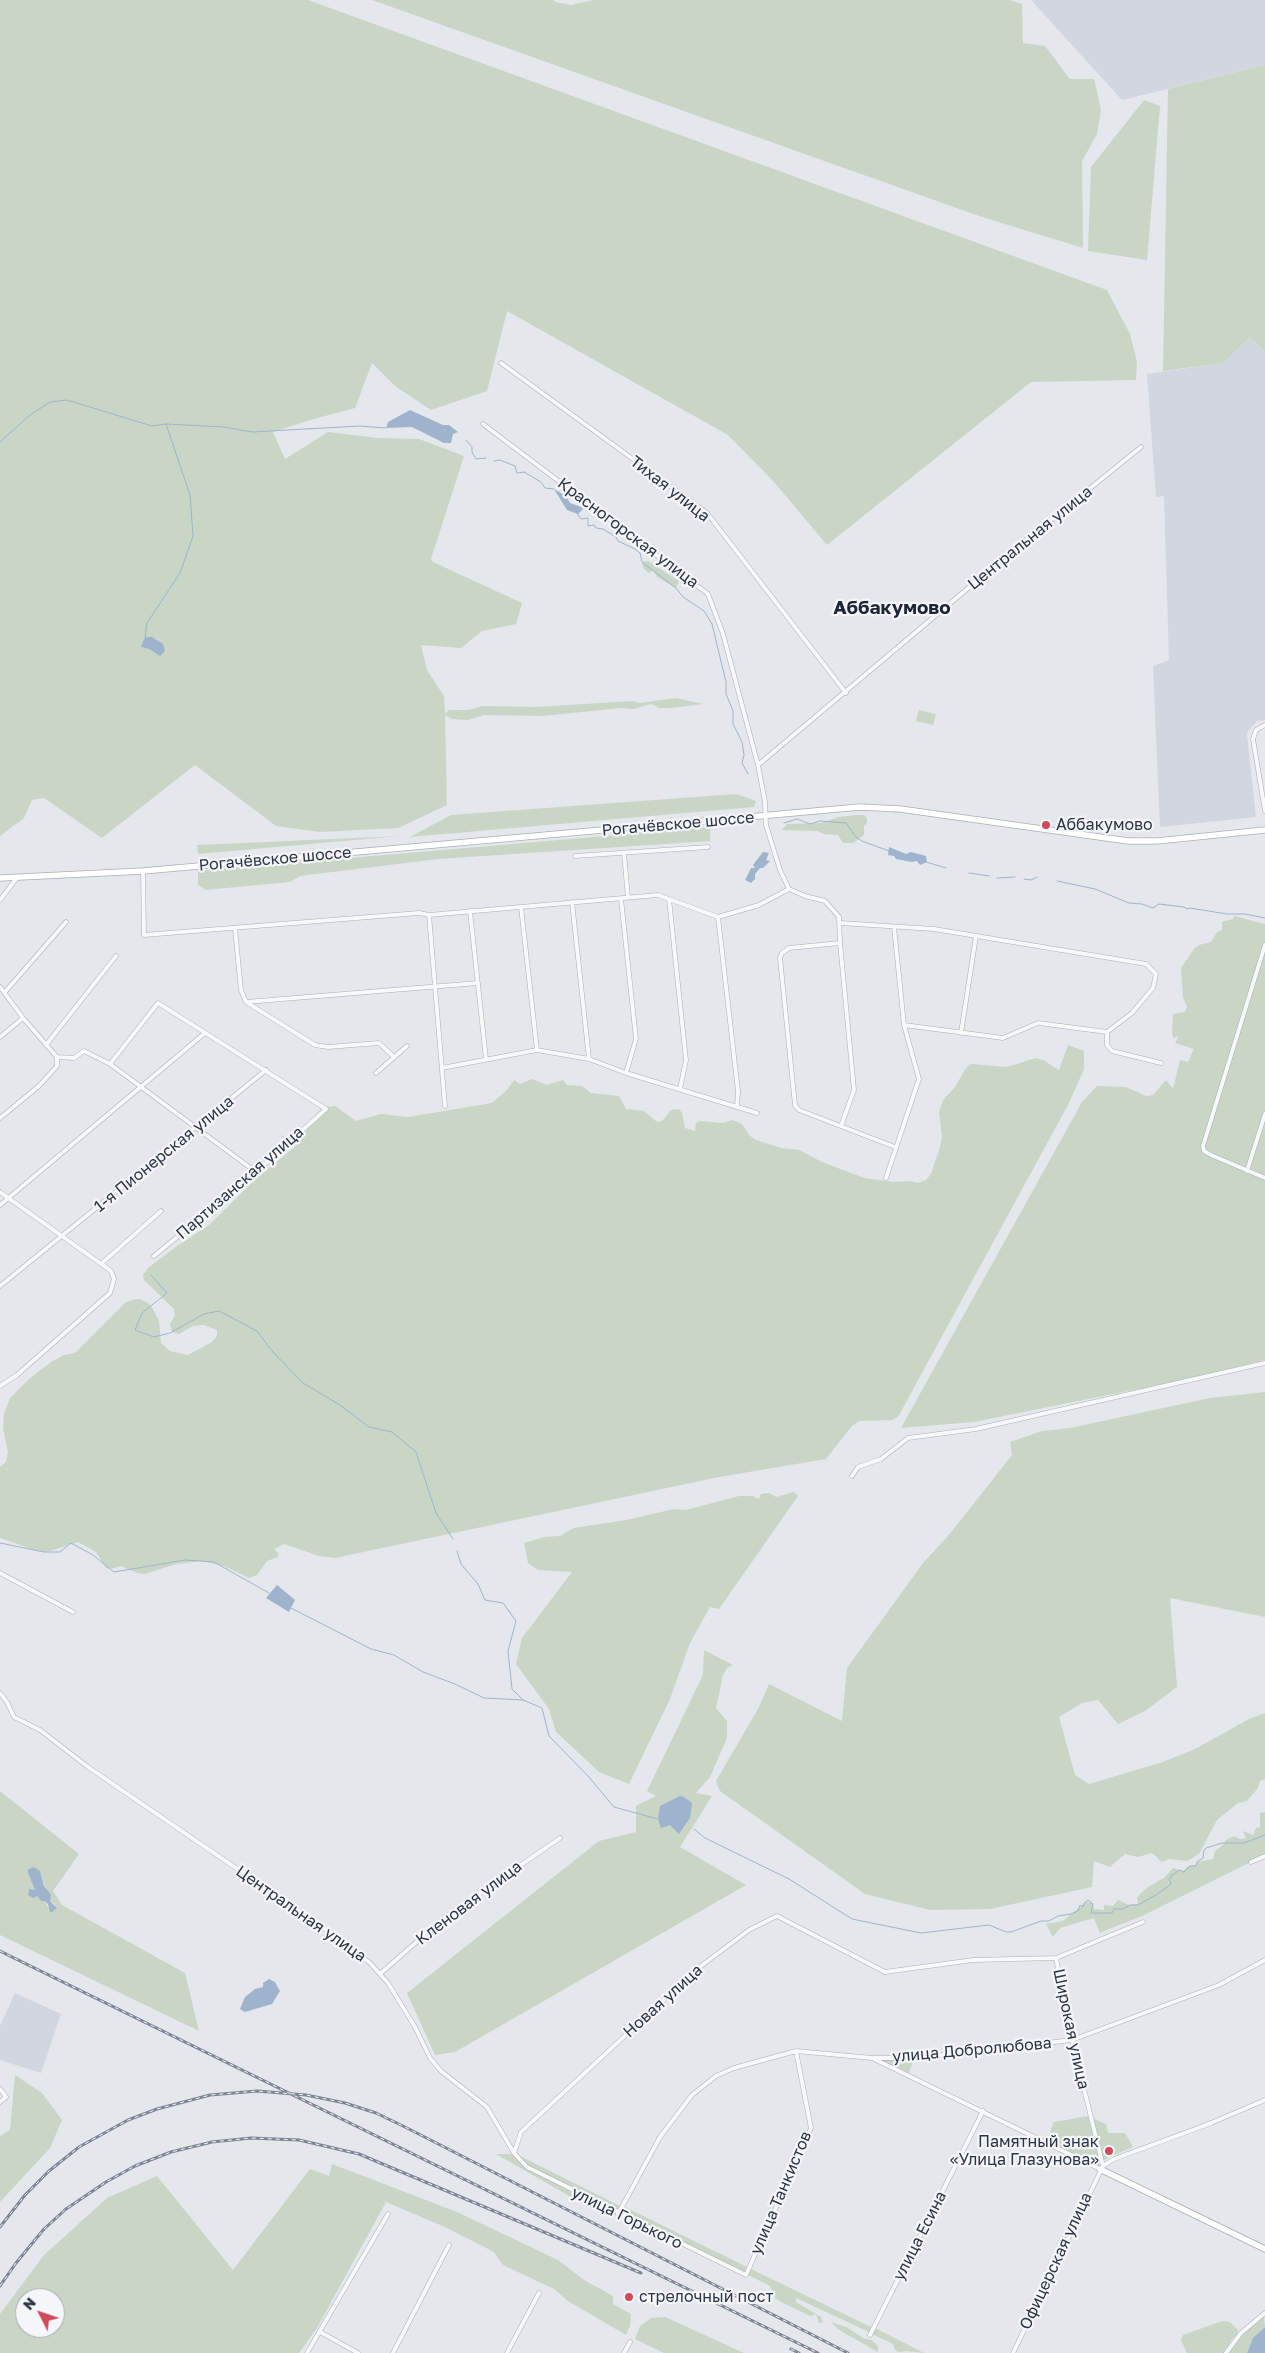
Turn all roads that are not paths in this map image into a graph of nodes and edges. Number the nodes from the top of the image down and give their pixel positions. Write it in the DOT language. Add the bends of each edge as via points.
graph roads {
  1 [pos="501,363"];
  2 [pos="483,424"];
  3 [pos="1141,447"];
  4 [pos="846,693"];
  5 [pos="1265,725"];
  6 [pos="758,765"];
  7 [pos="1265,811"];
  8 [pos="765,816"];
  9 [pos="1265,830"];
  10 [pos="708,847"];
  11 [pos="624,853"];
  12 [pos="575,856"];
  13 [pos="142,871"];
  14 [pos="0,878"];
  15 [pos="16,879"];
  16 [pos="789,889"];
  17 [pos="628,898"];
  18 [pos="669,898"];
  19 [pos="621,899"];
  20 [pos="0,900"];
  21 [pos="572,902"];
  22 [pos="521,907"];
  23 [pos="470,912"];
  24 [pos="429,915"];
  25 [pos="718,917"];
  26 [pos="66,922"];
  27 [pos="840,922"];
  28 [pos="894,927"];
  29 [pos="235,929"];
  30 [pos="976,936"];
  31 [pos="840,944"];
  32 [pos="1265,945"];
  33 [pos="116,956"];
  34 [pos="478,983"];
  35 [pos="434,986"];
  36 [pos="0,987"];
  37 [pos="6,992"];
  38 [pos="246,1002"];
  39 [pos="23,1018"];
  40 [pos="904,1025"];
  41 [pos="1107,1032"];
  42 [pos="961,1033"];
  43 [pos="205,1034"];
  44 [pos="0,1036"];
  45 [pos="46,1045"];
  46 [pos="407,1046"];
  47 [pos="537,1050"];
  48 [pos="57,1057"];
  49 [pos="394,1057"];
  50 [pos="486,1059"];
  51 [pos="589,1059"];
  52 [pos="1161,1062"];
  53 [pos="110,1064"];
  54 [pos="442,1068"];
  55 [pos="266,1070"];
  56 [pos="376,1073"];
  57 [pos="626,1073"];
  58 [pos="140,1088"];
  59 [pos="680,1089"];
  60 [pos="445,1106"];
  61 [pos="737,1107"];
  62 [pos="757,1113"];
  63 [pos="1265,1114"];
  64 [pos="0,1118"];
  65 [pos="841,1126"];
  66 [pos="196,1128"];
  67 [pos="895,1147"];
  68 [pos="1247,1171"];
  69 [pos="256,1172"];
  70 [pos="886,1178"];
  71 [pos="1265,1178"];
  72 [pos="0,1192"];
  73 [pos="9,1198"];
  74 [pos="0,1205"];
  75 [pos="161,1211"];
  76 [pos="62,1237"];
  77 [pos="154,1256"];
  78 [pos="101,1264"];
  79 [pos="0,1286"];
  80 [pos="1265,1363"];
  81 [pos="0,1386"];
  82 [pos="852,1476"];
  83 [pos="0,1573"];
  84 [pos="73,1612"];
  85 [pos="0,1693"];
  86 [pos="560,1838"];
  87 [pos="1265,1856"];
  88 [pos="1252,1862"];
  89 [pos="1143,1922"];
  90 [pos="841,1949"];
  91 [pos="1056,1958"];
  92 [pos="1265,1960"];
  93 [pos="381,1973"];
  94 [pos="1072,2040"];
  95 [pos="796,2051"];
  96 [pos="872,2058"];
  97 [pos="0,2089"];
  98 [pos="1265,2100"];
  99 [pos="0,2102"];
  100 [pos="983,2111"];
  101 [pos="514,2153"];
  102 [pos="1101,2167"];
  103 [pos="388,2214"];
  104 [pos="618,2214"];
  105 [pos="449,2246"];
  106 [pos="1265,2249"];
  107 [pos="746,2276"];
  108 [pos="539,2293"];
  109 [pos="1265,2313"];
  110 [pos="320,2332"];
  111 [pos="870,2334"];
  112 [pos="630,2342"];
  113 [pos="307,2353"];
  114 [pos="358,2353"];
  115 [pos="393,2353"];
  116 [pos="507,2353"];
  117 [pos="624,2353"];
  118 [pos="1013,2353"];
  119 [pos="1226,2353"];
  1 -- 4 [label="street, Тихая улица" via="706,513"];
  2 -- 6 [label="street, Красногорская улица" via="708,594 723,634"];
  3 -- 4 [label="street, Центральная улица"];
  4 -- 6 [label="street, Центральная улица"];
  5 -- 7 [label="street" via="1256,730 1253,739"];
  6 -- 8 [label="street, Красногорская улица"];
  8 -- 9 [label="main road, Рогачёвское шоссе" via="860,807 884,808 1128,841"];
  8 -- 13 [label="main road, Рогачёвское шоссе"];
  8 -- 16 [label="street, Красногорская улица" via="776,861"];
  10 -- 11 [label="street"];
  11 -- 12 [label="street"];
  11 -- 17 [label="street"];
  13 -- 15 [label="main road, Рогачёвское шоссе"];
  13 -- 29 [label="street" via="144,936"];
  14 -- 15 [label="main road, Рогачёвское шоссе"];
  15 -- 20 [label="street"];
  16 -- 25 [label="street" via="759,905"];
  16 -- 27 [label="street" via="825,901 835,909"];
  17 -- 18 [label="street" via="658,895"];
  17 -- 19 [label="street"];
  18 -- 25 [label="street"];
  18 -- 59 [label="street" via="686,1060"];
  19 -- 21 [label="street"];
  19 -- 57 [label="street" via="636,1039"];
  21 -- 22 [label="street"];
  21 -- 51 [label="street"];
  22 -- 23 [label="street"];
  22 -- 47 [label="street"];
  23 -- 24 [label="street"];
  23 -- 34 [label="street"];
  24 -- 29 [label="street" via="419,913"];
  24 -- 35 [label="street"];
  25 -- 61 [label="street" via="738,1091"];
  26 -- 37 [label="street"];
  27 -- 28 [label="street"];
  27 -- 31 [label="street"];
  28 -- 30 [label="street"];
  28 -- 40 [label="street"];
  29 -- 38 [label="street" via="241,990"];
  30 -- 41 [label="street" via="1149,966 1156,974 1153,988 1132,1013"];
  30 -- 42 [label="street"];
  31 -- 65 [label="street" via="854,1090"];
  31 -- 65 [label="street" via="789,948 780,958 794,1105 799,1110"];
  32 -- 68 [label="street" via="1203,1146 1204,1151"];
  33 -- 45 [label="street"];
  34 -- 35 [label="street"];
  34 -- 50 [label="street"];
  35 -- 38 [label="street"];
  35 -- 54 [label="street"];
  36 -- 37 [label="street"];
  37 -- 39 [label="street"];
  38 -- 49 [label="street" via="315,1045 379,1043"];
  39 -- 44 [label="street"];
  39 -- 45 [label="street"];
  40 -- 42 [label="street"];
  40 -- 67 [label="street" via="920,1079"];
  41 -- 42 [label="street" via="1038,1022 1003,1038"];
  41 -- 52 [label="street" via="1107,1045 1112,1051"];
  43 -- 53 [label="street" via="158,1003"];
  43 -- 55 [label="street"];
  43 -- 58 [label="street"];
  45 -- 48 [label="street"];
  46 -- 49 [label="street"];
  47 -- 50 [label="street"];
  47 -- 51 [label="street"];
  48 -- 53 [label="street" via="74,1058 84,1051"];
  48 -- 64 [label="street" via="57,1066 39,1086"];
  49 -- 56 [label="street"];
  50 -- 54 [label="street"];
  51 -- 57 [label="street"];
  53 -- 58 [label="street"];
  54 -- 60 [label="street"];
  55 -- 66 [label="street, 1-я Пионерская улица"];
  55 -- 69 [label="street, Партизанская улица" via="326,1109"];
  57 -- 59 [label="street"];
  58 -- 66 [label="street"];
  58 -- 73 [label="street"];
  59 -- 61 [label="street"];
  61 -- 62 [label="street"];
  63 -- 68 [label="street"];
  65 -- 67 [label="street"];
  66 -- 69 [label="street"];
  66 -- 76 [label="street, 1-я Пионерская улица"];
  67 -- 70 [label="street"];
  68 -- 71 [label="street"];
  69 -- 77 [label="street, Партизанская улица"];
  72 -- 73 [label="street"];
  73 -- 74 [label="street"];
  73 -- 76 [label="street"];
  75 -- 78 [label="street"];
  76 -- 78 [label="street"];
  76 -- 79 [label="street, 1-я Пионерская улица"];
  78 -- 81 [label="street" via="114,1275 110,1294"];
  80 -- 82 [label="street" via="976,1429 908,1438 881,1459 858,1467"];
  83 -- 84 [label="street"];
  85 -- 93 [label="street, Центральная улица" via="14,1716 348,1944"];
  86 -- 93 [label="street, Кленовая улица" via="444,1918"];
  87 -- 88 [label="street"];
  89 -- 91 [label="street"];
  90 -- 91 [label="street, Широкая улица" via="885,1972 973,1960"];
  90 -- 101 [label="street, Новая улица" via="777,1916 749,1930 697,1969 521,2132"];
  91 -- 94 [label="street, Широкая улица"];
  92 -- 94 [label="street, улица Добролюбова" via="1219,1985"];
  93 -- 101 [label="street, Центральная улица" via="430,2058 441,2071 486,2107"];
  94 -- 96 [label="street, улица Добролюбова" via="917,2058"];
  94 -- 102 [label="street, Широкая улица"];
  95 -- 96 [label="street"];
  95 -- 104 [label="street" via="734,2068 716,2076 692,2095 660,2137"];
  95 -- 107 [label="street, улица Танкистов" via="811,2128"];
  96 -- 100 [label="street"];
  97 -- 99 [label="street" via="6,2097"];
  98 -- 102 [label="street"];
  100 -- 102 [label="street"];
  100 -- 111 [label="street, улица Есина"];
  101 -- 104 [label="street, улица Горького" via="527,2168"];
  102 -- 106 [label="main road"];
  102 -- 118 [label="street, Офицерская улица"];
  103 -- 110 [label="street"];
  104 -- 107 [label="street, улица Горького"];
  105 -- 115 [label="street"];
  108 -- 116 [label="street"];
  109 -- 119 [label="street" via="1241,2333"];
  110 -- 113 [label="street"];
  110 -- 114 [label="street"];
  112 -- 117 [label="street"];
}
